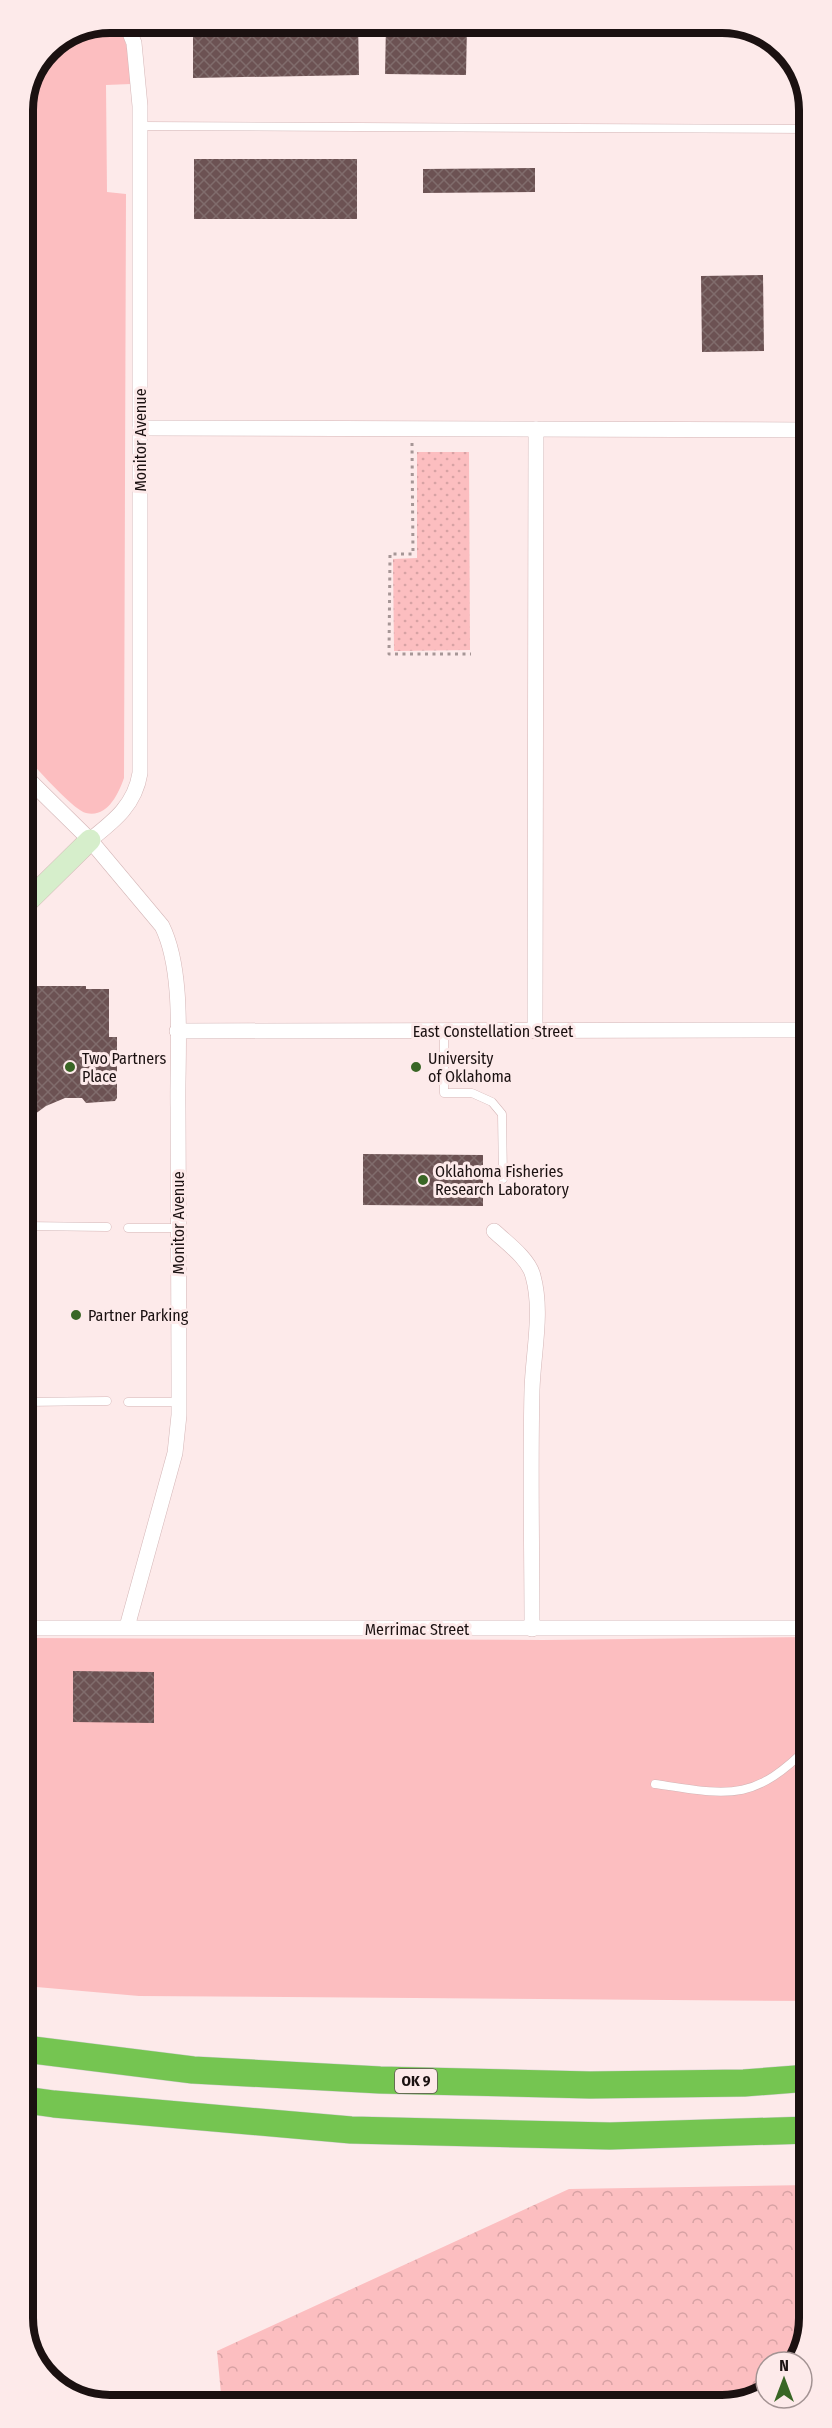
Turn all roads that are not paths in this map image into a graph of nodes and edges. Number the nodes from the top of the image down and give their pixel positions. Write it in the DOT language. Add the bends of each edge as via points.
graph roads {
  1 [pos="130,33"];
  2 [pos="140,126"];
  3 [pos="799,129"];
  4 [pos="140,428"];
  5 [pos="537,429"];
  6 [pos="799,429"];
  7 [pos="33,783"];
  8 [pos="90,840"];
  9 [pos="33,896"];
  10 [pos="799,1030"];
  11 [pos="177,1031"];
  12 [pos="444,1031"];
  13 [pos="535,1031"];
  14 [pos="503,1179"];
  15 [pos="33,1226"];
  16 [pos="107,1227"];
  17 [pos="128,1228"];
  18 [pos="178,1228"];
  19 [pos="495,1232"];
  20 [pos="107,1401"];
  21 [pos="33,1402"];
  22 [pos="128,1402"];
  23 [pos="179,1402"];
  24 [pos="127,1627"];
  25 [pos="33,1628"];
  26 [pos="799,1628"];
  27 [pos="532,1629"];
  28 [pos="799,1754"];
  29 [pos="655,1784"];
  30 [pos="33,2050"];
  31 [pos="799,2079"];
  32 [pos="33,2101"];
  33 [pos="799,2130"];
  1 -- 2 [label="street, Monitor Avenue" via="138,66"];
  2 -- 3 [label="lane"];
  2 -- 4 [label="street, Monitor Avenue"];
  4 -- 5 [label="street"];
  4 -- 8 [label="street, Monitor Avenue" via="140,773 138,788 124,811"];
  5 -- 6 [label="street"];
  5 -- 13 [label="street"];
  7 -- 8 [label="street, Monitor Avenue"];
  8 -- 9 [label="street"];
  8 -- 11 [label="street, Monitor Avenue" via="144,901 170,942"];
  10 -- 13 [label="street, East Constellation Street"];
  11 -- 12 [label="street, East Constellation Street"];
  11 -- 18 [label="street, Monitor Avenue"];
  12 -- 13 [label="street, East Constellation Street"];
  12 -- 14 [label="lane" via="444,1094 472,1094 492,1102 502,1114"];
  15 -- 16 [label="lane"];
  17 -- 18 [label="lane"];
  18 -- 23 [label="street, Monitor Avenue"];
  19 -- 27 [label="street" via="528,1265 536,1293"];
  20 -- 21 [label="lane"];
  22 -- 23 [label="lane"];
  23 -- 24 [label="street, Monitor Avenue" via="175,1453"];
  24 -- 25 [label="street, Merrimac Street"];
  24 -- 27 [label="street, Merrimac Street"];
  26 -- 27 [label="street, Merrimac Street"];
  28 -- 29 [label="lane" via="766,1781 746,1790 711,1792"];
  30 -- 31 [label="highway, OK 9" via="193,2070 380,2080 590,2085"];
  32 -- 33 [label="highway" via="351,2130 610,2136"];
}
